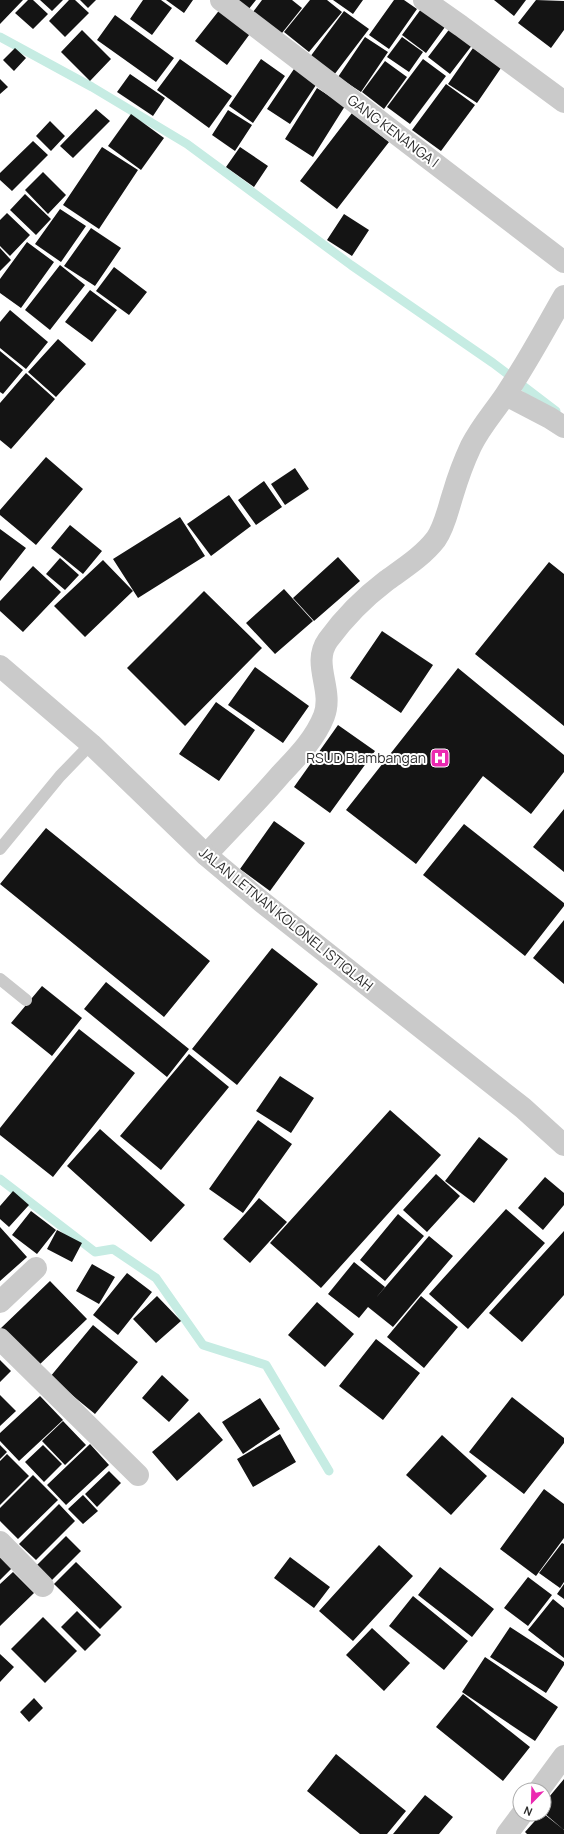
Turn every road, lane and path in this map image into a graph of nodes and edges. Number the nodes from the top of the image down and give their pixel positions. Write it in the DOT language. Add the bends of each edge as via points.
graph roads {
  1 [pos="221,0"];
  2 [pos="424,0"];
  3 [pos="564,102"];
  4 [pos="564,262"];
  5 [pos="564,296"];
  6 [pos="507,393"];
  7 [pos="564,427"];
  8 [pos="0,666"];
  9 [pos="91,744"];
  10 [pos="0,849"];
  11 [pos="206,855"];
  12 [pos="0,979"];
  13 [pos="26,1000"];
  14 [pos="564,1145"];
  15 [pos="36,1268"];
  16 [pos="0,1302"];
  17 [pos="0,1339"];
  18 [pos="138,1475"];
  19 [pos="0,1542"];
  20 [pos="43,1586"];
  21 [pos="564,1756"];
  22 [pos="545,1782"];
  23 [pos="516,1822"];
  24 [pos="507,1834"];
  1 -- 4 [label="street, GANG KENANGA I"];
  2 -- 3 [label="street"];
  5 -- 6 [label="street"];
  6 -- 7 [label="street"];
  6 -- 11 [label="street" via="486,419 472,444 437,537 428,549 384,582 359,605 324,648 321,657 328,697 324,716 317,729 302,751"];
  8 -- 9 [label="street, JALAN LETNAN KOLONEL ISTIQLAH"];
  9 -- 10 [label="lane" via="60,776"];
  9 -- 11 [label="street, JALAN LETNAN KOLONEL ISTIQLAH"];
  11 -- 14 [label="street, JALAN LETNAN KOLONEL ISTIQLAH" via="523,1108"];
  12 -- 13 [label="lane"];
  15 -- 16 [label="street"];
  17 -- 18 [label="street"];
  19 -- 20 [label="street"];
  21 -- 22 [label="street"];
  23 -- 24 [label="street"];
}
